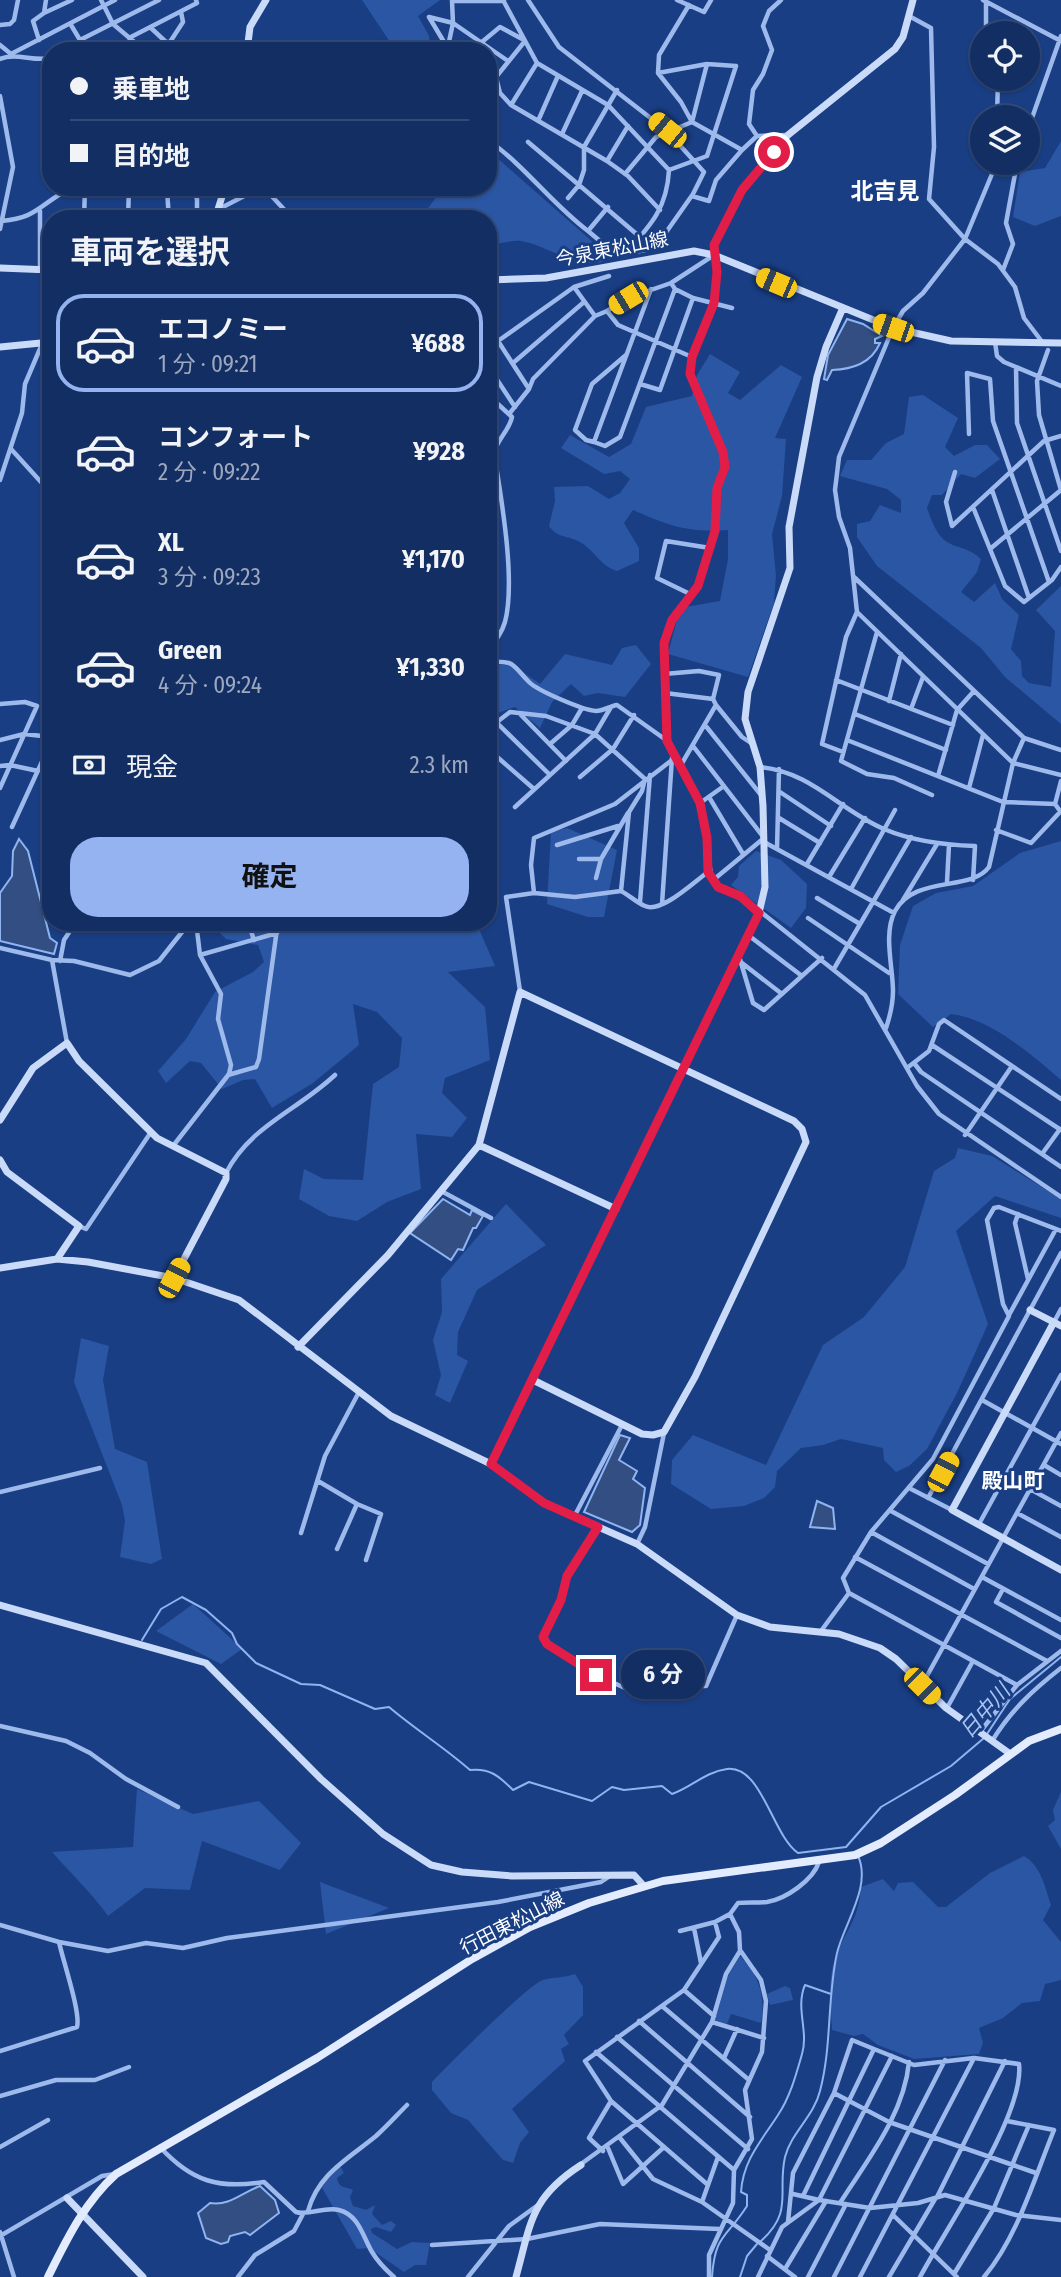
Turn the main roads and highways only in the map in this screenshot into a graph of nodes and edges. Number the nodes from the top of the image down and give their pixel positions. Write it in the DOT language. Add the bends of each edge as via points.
graph roads {
  1 [pos="1061,1730"];
  2 [pos="48,2277"];
  1 -- 2 [label="main road, 行田東松山線" via="1044,1733 1009,1753 955,1795 855,1855 644,1886 560,1914 500,1942 317,2058 116,2174 80,2215"];
}
